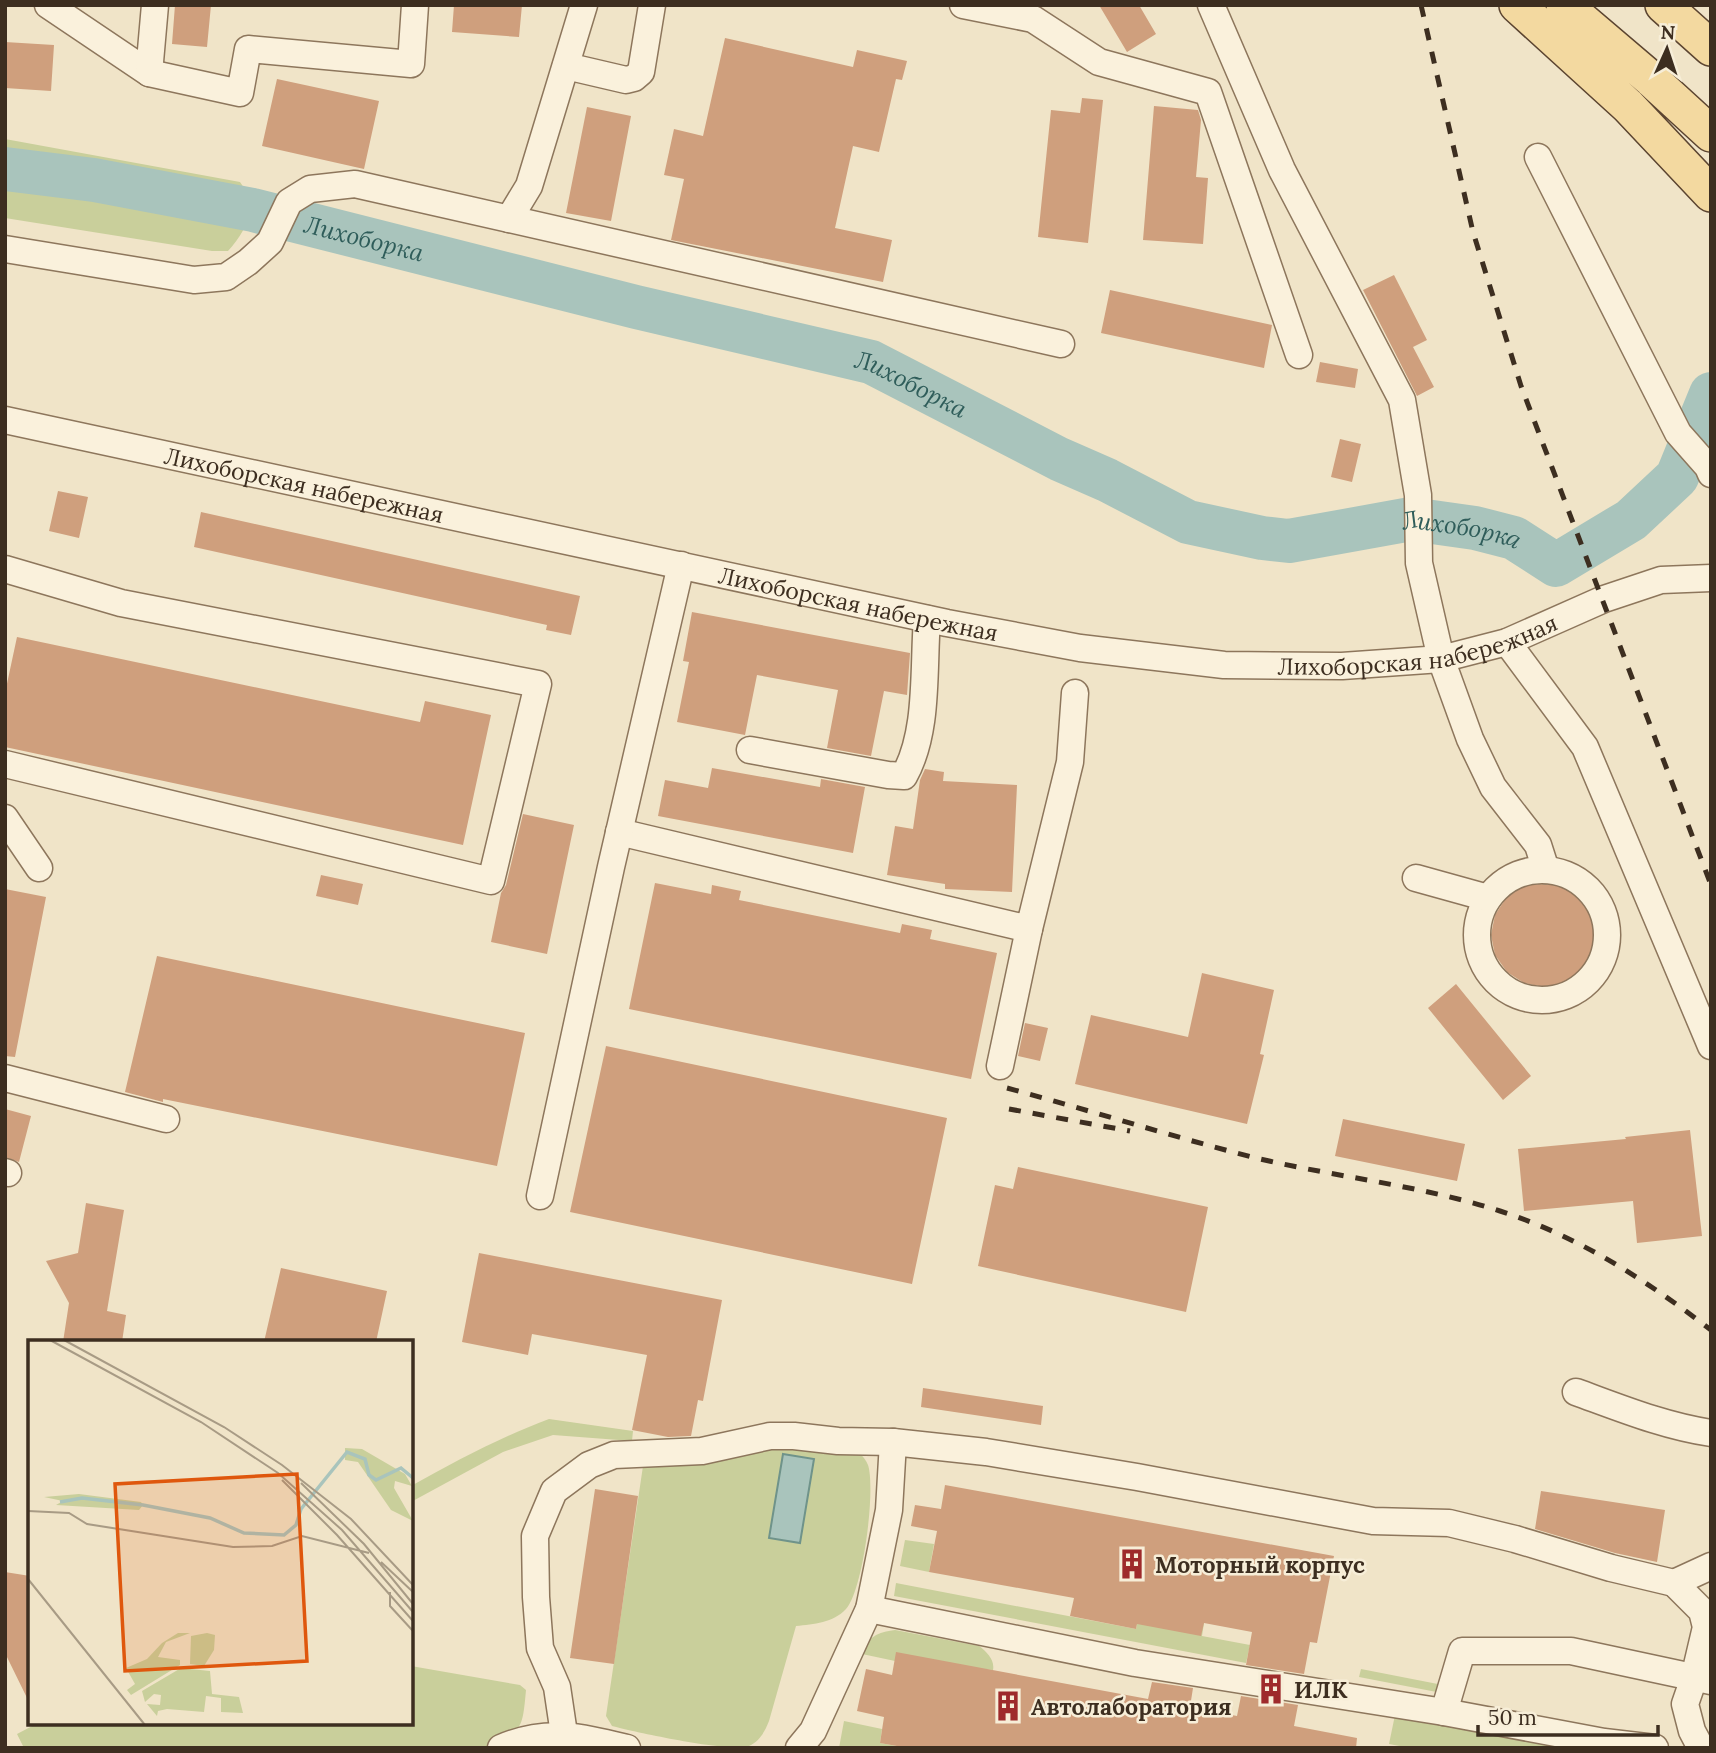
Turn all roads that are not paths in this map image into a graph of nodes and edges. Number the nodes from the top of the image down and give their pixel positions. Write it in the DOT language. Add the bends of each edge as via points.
graph roads {
  1 [pos="48,5"];
  2 [pos="155,5"];
  3 [pos="415,5"];
  4 [pos="584,5"];
  5 [pos="652,5"];
  6 [pos="964,5"];
  7 [pos="1211,5"];
  8 [pos="1517,5"];
  9 [pos="1564,5"];
  10 [pos="1663,5"];
  11 [pos="1697,5"];
  12 [pos="1033,12"];
  13 [pos="1711,16"];
  14 [pos="1711,48"];
  15 [pos="566,66"];
  16 [pos="149,73"];
  17 [pos="1711,134"];
  18 [pos="1538,157"];
  19 [pos="1711,194"];
  20 [pos="509,219"];
  21 [pos="5,249"];
  22 [pos="1061,344"];
  23 [pos="1299,355"];
  24 [pos="5,420"];
  25 [pos="1709,470"];
  26 [pos="681,565"];
  27 [pos="5,569"];
  28 [pos="1711,578"];
  29 [pos="928,619"];
  30 [pos="1507,642"];
  31 [pos="1441,659"];
  32 [pos="1075,693"];
  33 [pos="750,750"];
  34 [pos="5,764"];
  35 [pos="5,818"];
  36 [pos="619,832"];
  37 [pos="40,868"];
  38 [pos="1546,870"];
  39 [pos="1416,877"];
  40 [pos="1488,898"];
  41 [pos="1029,929"];
  42 [pos="1711,1046"];
  43 [pos="1000,1066"];
  44 [pos="5,1078"];
  45 [pos="166,1119"];
  46 [pos="540,1196"];
  47 [pos="1576,1392"];
  48 [pos="1711,1433"];
  49 [pos="893,1442"];
  50 [pos="1711,1566"];
  51 [pos="1674,1583"];
  52 [pos="869,1609"];
  53 [pos="1708,1619"];
  54 [pos="1703,1680"];
  55 [pos="1444,1712"];
  56 [pos="564,1734"];
  57 [pos="501,1748"];
  58 [pos="627,1748"];
  59 [pos="799,1748"];
  60 [pos="1655,1748"];
  61 [pos="1701,1748"];
  1 -- 16 [label="street"];
  2 -- 16 [label="street"];
  3 -- 16 [label="street" via="411,64 248,49 240,93"];
  4 -- 15 [label="street"];
  5 -- 15 [label="street" via="641,72 634,78"];
  6 -- 12 [label="street"];
  7 -- 31 [label="street" via="1282,170 1402,400 1418,495 1419,563"];
  8 -- 19 [label="main road" via="1628,106"];
  9 -- 17 [label="main road"];
  10 -- 14 [label="main road"];
  11 -- 13 [label="main road"];
  12 -- 23 [label="street" via="1099,62 1208,92"];
  15 -- 20 [label="street" via="529,186"];
  18 -- 25 [label="street" via="1678,433"];
  20 -- 21 [label="street" via="355,184 310,189 289,202 270,242 226,277 194,280"];
  20 -- 22 [label="street"];
  24 -- 26 [label="street, Лихоборская набережная"];
  26 -- 29 [label="street, Лихоборская набережная"];
  26 -- 36 [label="street"];
  27 -- 34 [label="street" via="121,603 538,684 491,881"];
  28 -- 30 [label="street, Лихоборская набережная" via="1661,580 1604,599"];
  29 -- 31 [label="street, Лихоборская набережная" via="1080,648 1224,665 1342,666"];
  29 -- 33 [label="street" via="920,735 904,776"];
  30 -- 31 [label="street, Лихоборская набережная"];
  30 -- 42 [label="street" via="1585,747"];
  31 -- 38 [label="street" via="1493,787 1538,845"];
  32 -- 41 [label="street" via="1070,762"];
  35 -- 37 [label="street"];
  36 -- 41 [label="street"];
  36 -- 46 [label="street"];
  38 -- 40 [label="street" via="1524,872 1504,882"];
  38 -- 40 [label="street" via="1570,876 1590,890 1603,910 1608,934 1604,958 1591,979 1572,995 1548,1001 1523,998 1502,987 1485,968 1477,945 1478,921"];
  39 -- 40 [label="street"];
  41 -- 43 [label="street"];
  44 -- 45 [label="street"];
  47 -- 48 [label="street" via="1636,1414"];
  49 -- 51 [label="street" via="1138,1477 1373,1521 1449,1523"];
  49 -- 52 [label="street" via="889,1510"];
  49 -- 56 [label="street" via="770,1436 702,1451 614,1455 589,1465 554,1491 536,1536 536,1597 540,1648 557,1687"];
  50 -- 51 [label="street"];
  51 -- 53 [label="street"];
  52 -- 55 [label="street" via="1135,1663"];
  52 -- 59 [label="street" via="813,1731"];
  53 -- 54 [label="street"];
  54 -- 55 [label="street" via="1571,1651 1462,1651"];
  54 -- 61 [label="street" via="1685,1704"];
  55 -- 60 [label="street"];
  56 -- 57 [label="street"];
  56 -- 58 [label="street"];
}
